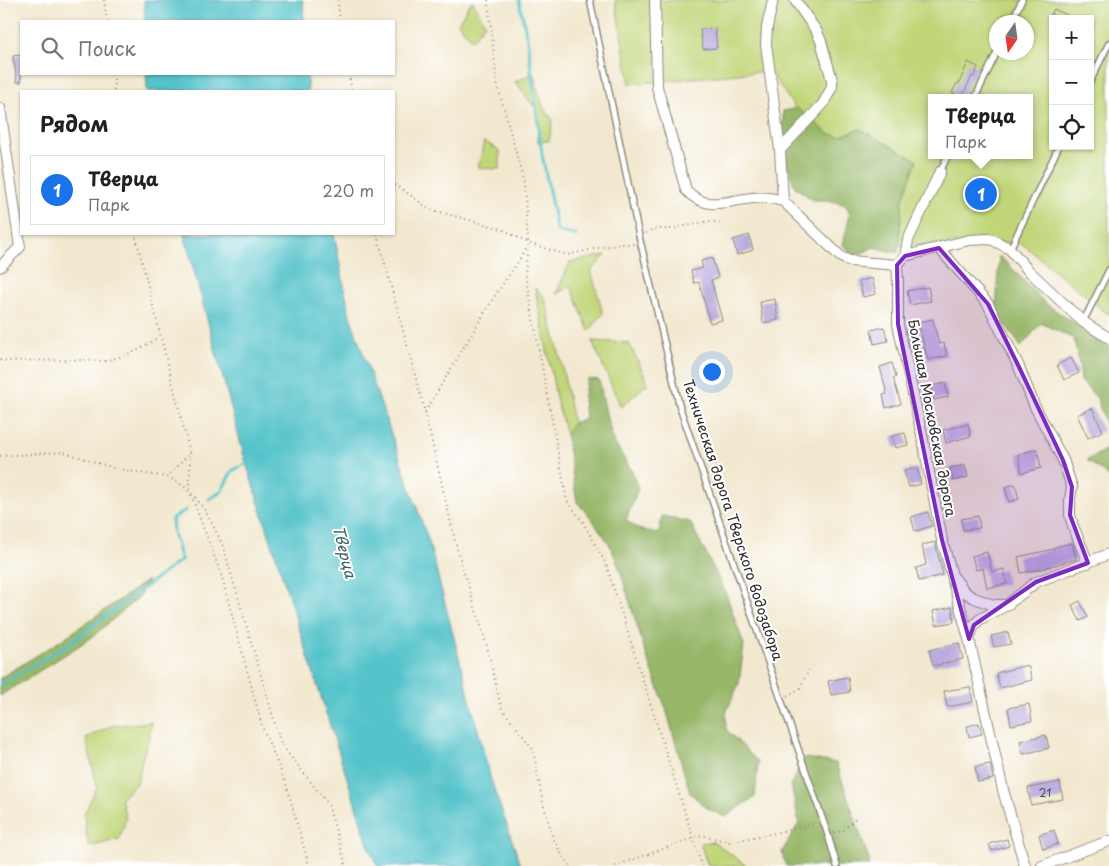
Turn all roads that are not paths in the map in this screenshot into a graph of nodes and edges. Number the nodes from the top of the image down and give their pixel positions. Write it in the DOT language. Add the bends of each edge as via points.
graph roads {
  1 [pos="590,0"];
  2 [pos="655,0"];
  3 [pos="773,0"];
  4 [pos="795,0"];
  5 [pos="1022,0"];
  6 [pos="1014,15"];
  7 [pos="1109,43"];
  8 [pos="993,60"];
  9 [pos="1094,74"];
  10 [pos="977,94"];
  11 [pos="0,108"];
  12 [pos="780,150"];
  13 [pos="1057,150"];
  14 [pos="946,159"];
  15 [pos="940,172"];
  16 [pos="783,201"];
  17 [pos="939,248"];
  18 [pos="1010,249"];
  19 [pos="905,256"];
  20 [pos="897,265"];
  21 [pos="0,267"];
  22 [pos="1109,270"];
  23 [pos="1083,322"];
  24 [pos="1109,338"];
  25 [pos="1109,554"];
  26 [pos="1088,563"];
  27 [pos="952,575"];
  28 [pos="1006,605"];
  29 [pos="969,639"];
  30 [pos="1109,841"];
  31 [pos="837,866"];
  32 [pos="1025,866"];
  33 [pos="1042,866"];
  1 -- 31 [label="lane, Техническая дорога Тверского водозабора" via="639,236 680,408"];
  2 -- 16 [label="street" via="657,87 686,190 692,198 714,204 754,198"];
  3 -- 12 [label="street" via="766,44"];
  4 -- 12 [label="street" via="821,41 832,86 823,104"];
  5 -- 6 [label="lane"];
  7 -- 9 [label="lane"];
  8 -- 10 [label="lane"];
  11 -- 21 [label="street" via="20,247"];
  12 -- 16 [label="street"];
  13 -- 18 [label="lane"];
  14 -- 15 [label="lane"];
  15 -- 19 [label="street" via="908,240"];
  16 -- 20 [label="street" via="841,257 850,261"];
  17 -- 18 [label="street" via="988,239"];
  17 -- 19 [label="street"];
  17 -- 26 [label="street" via="988,304 1063,460 1072,487 1070,515"];
  18 -- 23 [label="street" via="1026,269"];
  19 -- 20 [label="street"];
  20 -- 27 [label="street, Большая Московская дорога" via="898,324"];
  22 -- 23 [label="lane"];
  23 -- 24 [label="street"];
  25 -- 26 [label="street"];
  26 -- 28 [label="street" via="1036,582"];
  27 -- 28 [label="street, Большая Московская дорога" via="972,597 993,605"];
  27 -- 29 [label="street, Большая Московская дорога"];
  28 -- 29 [label="street" via="980,619"];
  29 -- 32 [label="street, Большая Московская дорога" via="1003,790"];
  30 -- 33 [label="street"];
}
